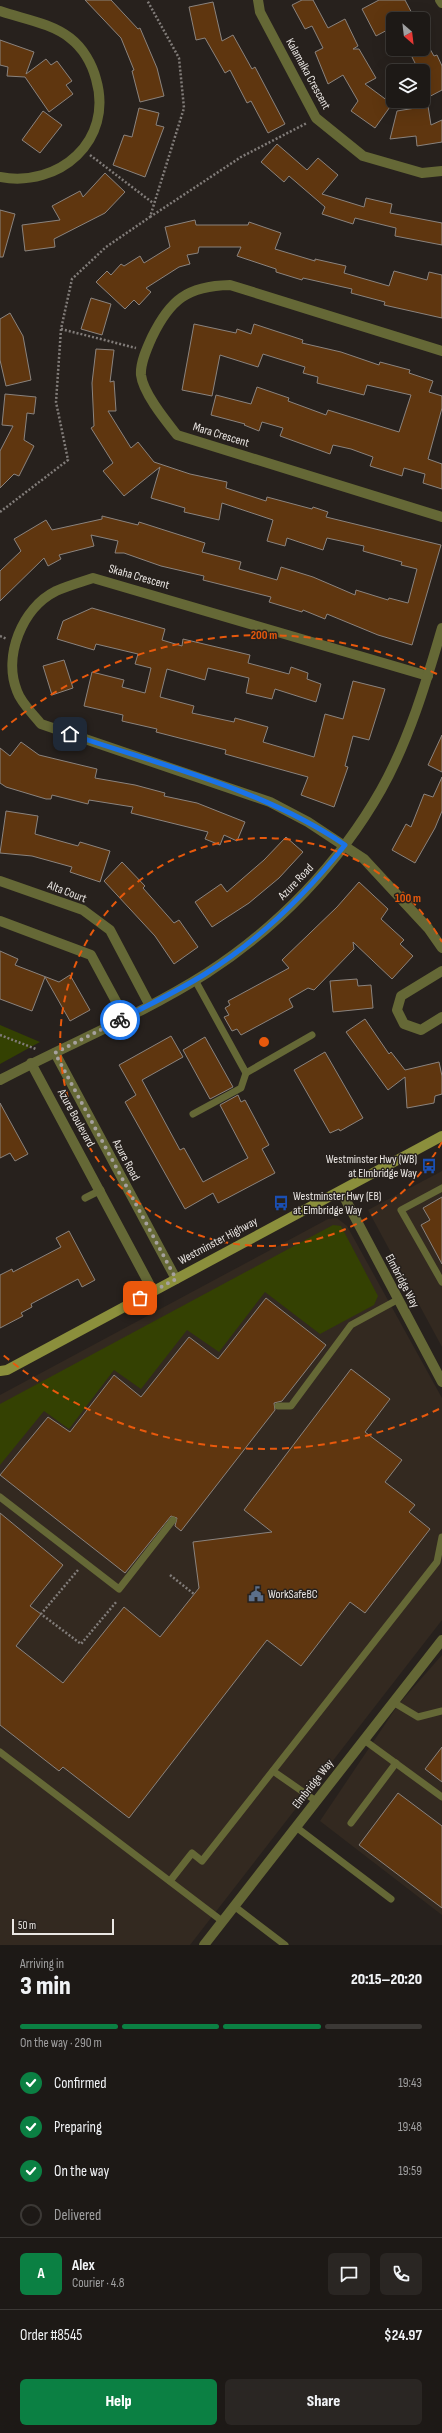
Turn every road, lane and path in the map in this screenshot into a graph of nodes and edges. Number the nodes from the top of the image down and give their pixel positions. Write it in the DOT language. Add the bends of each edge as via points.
graph roads {
  1 [pos="147,0"];
  2 [pos="258,0"];
  3 [pos="440,0"];
  4 [pos="442,3"];
  5 [pos="0,11"];
  6 [pos="316,118"];
  7 [pos="84,150"];
  8 [pos="442,171"];
  9 [pos="0,177"];
  10 [pos="154,203"];
  11 [pos="150,217"];
  12 [pos="61,329"];
  13 [pos="145,350"];
  14 [pos="442,351"];
  15 [pos="0,512"];
  16 [pos="442,517"];
  17 [pos="442,628"];
  18 [pos="428,676"];
  19 [pos="345,845"];
  20 [pos="0,881"];
  21 [pos="0,921"];
  22 [pos="442,948"];
  23 [pos="442,971"];
  24 [pos="195,980"];
  25 [pos="149,1004"];
  26 [pos="442,1017"];
  27 [pos="125,1018"];
  28 [pos="0,1035"];
  29 [pos="312,1035"];
  30 [pos="36,1049"];
  31 [pos="55,1053"];
  32 [pos="31,1063"];
  33 [pos="246,1074"];
  34 [pos="0,1080"];
  35 [pos="193,1114"];
  36 [pos="442,1136"];
  37 [pos="442,1188"];
  38 [pos="100,1190"];
  39 [pos="341,1191"];
  40 [pos="85,1198"];
  41 [pos="176,1279"];
  42 [pos="442,1282"];
  43 [pos="154,1291"];
  44 [pos="397,1300"];
  45 [pos="3,1370"];
  46 [pos="0,1378"];
  47 [pos="442,1382"];
  48 [pos="278,1406"];
  49 [pos="0,1497"];
  50 [pos="173,1520"];
  51 [pos="442,1537"];
  52 [pos="84,1563"];
  53 [pos="170,1575"];
  54 [pos="194,1594"];
  55 [pos="117,1601"];
  56 [pos="442,1640"];
  57 [pos="393,1702"];
  58 [pos="442,1710"];
  59 [pos="364,1740"];
  60 [pos="0,1752"];
  61 [pos="396,1763"];
  62 [pos="274,1770"];
  63 [pos="442,1797"];
  64 [pos="316,1801"];
  65 [pos="351,1823"];
  66 [pos="296,1827"];
  67 [pos="170,1881"];
  68 [pos="391,1899"];
  69 [pos="234,1906"];
  70 [pos="222,1921"];
  71 [pos="204,1945"];
  72 [pos="285,1945"];
  1 -- 10 [label="path" via="179,58 184,108"];
  2 -- 6 [label="street, Kalamalka Crescent" via="260,12"];
  3 -- 4 [label="street"];
  5 -- 7 [label="street" via="62,33 71,39 88,60 98,84 100,111"];
  6 -- 8 [label="street, Kalamalka Crescent" via="363,156 422,173"];
  6 -- 11 [label="path" via="242,157"];
  7 -- 9 [label="street" via="64,167 46,174 29,179"];
  7 -- 10 [label="path"];
  10 -- 11 [label="path"];
  11 -- 12 [label="path" via="106,247 72,279"];
  12 -- 13 [label="path"];
  12 -- 15 [label="path" via="56,402 68,460"];
  13 -- 14 [label="street, Mara Crescent" via="163,314 176,300 208,286 230,285"];
  13 -- 16 [label="street, Mara Crescent" via="141,376 157,411 177,435"];
  17 -- 18 [label="street, Azure Road"];
  18 -- 19 [label="street, Azure Road" via="405,740 382,789"];
  18 -- 19 [label="street, Skaha Crescent" via="93,578 55,592 32,610 16,641 11,663 17,692 41,724 270,802"];
  19 -- 22 [label="street, Skaha Crescent" via="364,859 428,928"];
  19 -- 24 [label="street, Azure Road" via="298,900 260,934"];
  20 -- 25 [label="street, Alta Court" via="83,910 110,930"];
  21 -- 27 [label="street" via="91,955"];
  23 -- 26 [label="street" via="401,996 397,1010 404,1024 421,1030"];
  24 -- 25 [label="street, Azure Road"];
  24 -- 33 [label="lane"];
  25 -- 27 [label="street, Azure Road"];
  27 -- 31 [label="street, Azure Road"];
  28 -- 30 [label="path"];
  29 -- 33 [label="lane"];
  31 -- 32 [label="street, Azure Road"];
  31 -- 41 [label="street, Azure Road"];
  32 -- 34 [label="street, Azure Road"];
  32 -- 38 [label="street, Azure Boulevard"];
  33 -- 35 [label="lane" via="241,1088"];
  36 -- 39 [label="main road, Westminster Highway"];
  37 -- 42 [label="lane" via="401,1210"];
  38 -- 40 [label="lane"];
  38 -- 43 [label="street, Azure Boulevard"];
  39 -- 41 [label="main road, Westminster Highway"];
  39 -- 44 [label="street, Elmbridge Way"];
  41 -- 43 [label="main road, Westminster Highway"];
  43 -- 45 [label="main road, Westminster Highway"];
  44 -- 47 [label="street, Elmbridge Way"];
  44 -- 48 [label="lane" via="351,1325 291,1406"];
  45 -- 46 [label="main road, Westminster Highway"];
  49 -- 52 [label="lane"];
  50 -- 52 [label="lane" via="119,1589"];
  51 -- 62 [label="lane" via="436,1562"];
  52 -- 55 [label="path" via="41,1614 81,1644"];
  53 -- 54 [label="path"];
  56 -- 57 [label="street, Elmbridge Way"];
  57 -- 58 [label="lane" via="418,1717"];
  57 -- 59 [label="street, Elmbridge Way"];
  59 -- 61 [label="lane"];
  59 -- 64 [label="street, Elmbridge Way"];
  60 -- 67 [label="lane"];
  61 -- 63 [label="lane"];
  61 -- 65 [label="lane"];
  62 -- 64 [label="lane"];
  62 -- 67 [label="lane" via="202,1861 192,1853"];
  64 -- 66 [label="street, Elmbridge Way"];
  66 -- 68 [label="lane"];
  66 -- 69 [label="street, Elmbridge Way"];
  67 -- 70 [label="lane"];
  69 -- 70 [label="street, Elmbridge Way"];
  69 -- 72 [label="lane"];
  70 -- 71 [label="street, Elmbridge Way"];
}
